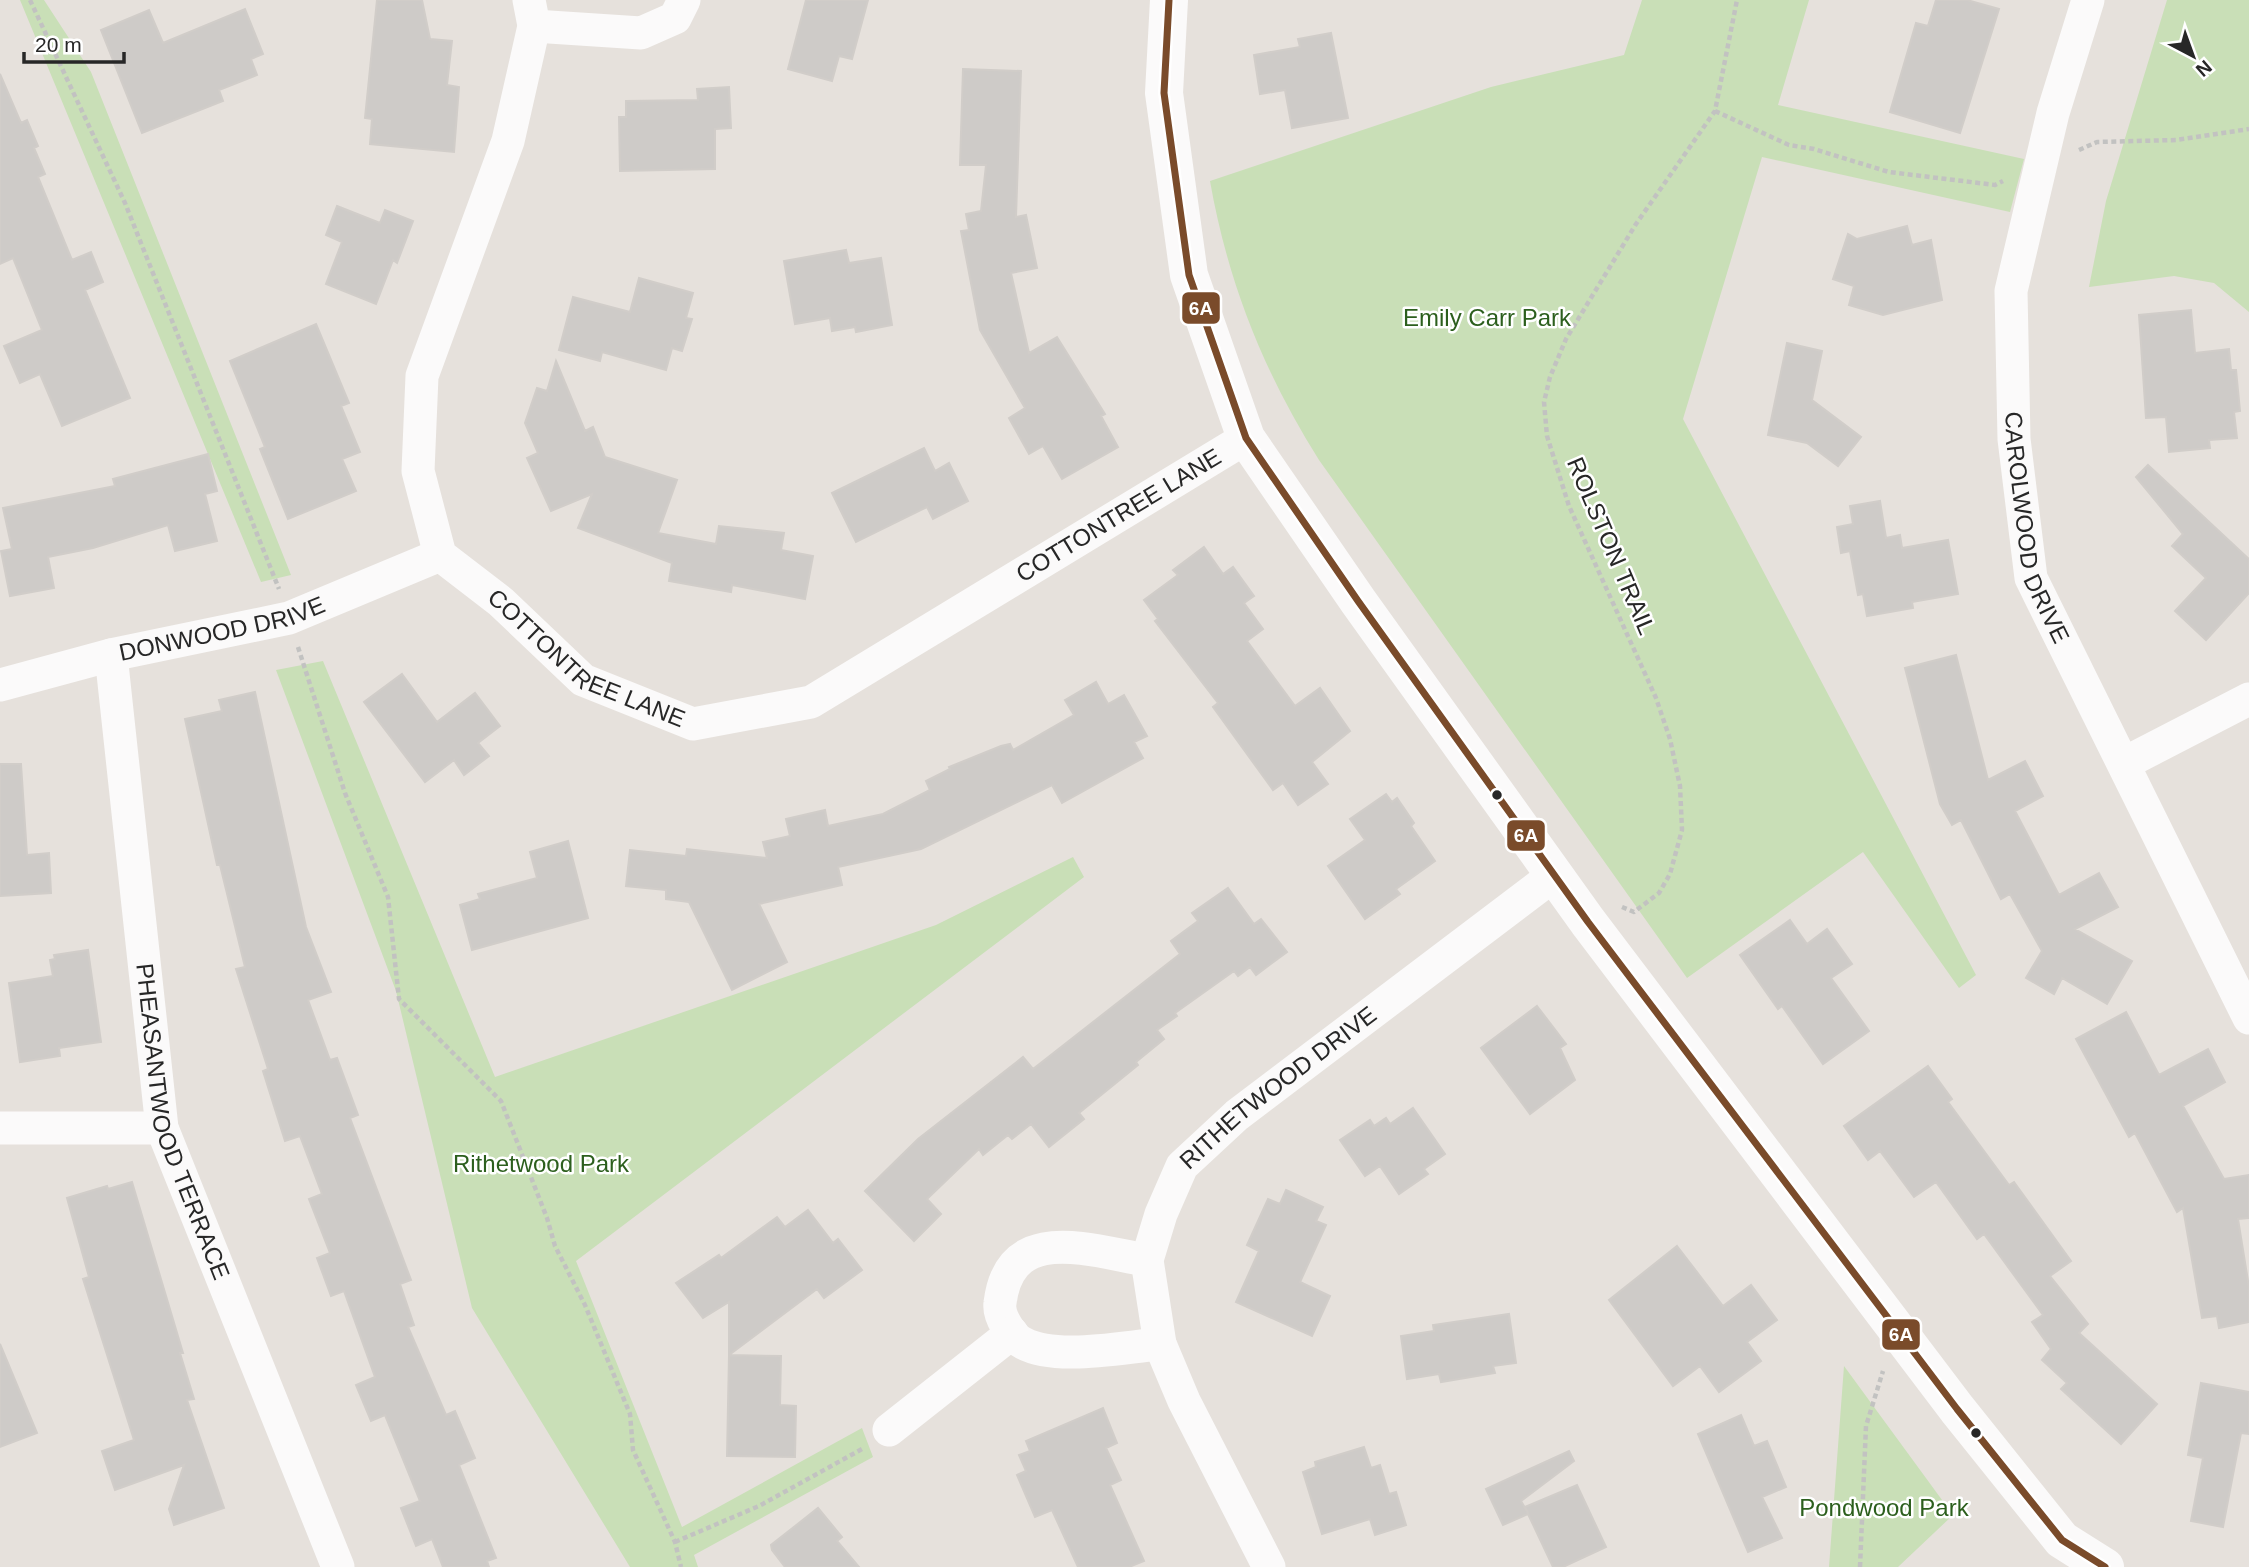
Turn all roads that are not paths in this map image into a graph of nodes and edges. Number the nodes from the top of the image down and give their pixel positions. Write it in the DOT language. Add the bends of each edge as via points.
graph roads {
  1 [pos="684,0"];
  2 [pos="1169,0"];
  3 [pos="2088,0"];
  4 [pos="531,13"];
  5 [pos="1246,438"];
  6 [pos="440,555"];
  7 [pos="111,655"];
  8 [pos="0,685"];
  9 [pos="2249,699"];
  10 [pos="2125,763"];
  11 [pos="1554,875"];
  12 [pos="2249,1018"];
  13 [pos="0,1128"];
  14 [pos="162,1128"];
  15 [pos="1147,1260"];
  16 [pos="1012,1333"];
  17 [pos="1160,1344"];
  18 [pos="890,1430"];
  19 [pos="338,1567"];
  20 [pos="1269,1567"];
  21 [pos="2105,1567"];
  1 -- 4 [label="street" via="675,18 640,33"];
  2 -- 5 [label="street" via="1164,93 1189,275"];
  3 -- 10 [label="street, CAROLWOOD DRIVE" via="2053,113 2011,291 2014,439 2031,578"];
  4 -- 6 [label="street" via="508,141 422,376 418,471"];
  5 -- 6 [label="street, COTTONTREE LANE" via="811,702 693,724 583,680 501,602"];
  5 -- 11 [label="street"];
  6 -- 7 [label="street, DONWOOD DRIVE" via="289,618"];
  7 -- 8 [label="street, DONWOOD DRIVE"];
  7 -- 14 [label="street, PHEASANTWOOD TERRACE"];
  9 -- 10 [label="street"];
  10 -- 12 [label="street, CAROLWOOD DRIVE"];
  11 -- 15 [label="street, RITHETWOOD DRIVE" via="1237,1115 1182,1166"];
  11 -- 21 [label="street" via="1957,1409 2062,1540"];
  13 -- 14 [label="street"];
  14 -- 19 [label="street, PHEASANTWOOD TERRACE"];
  15 -- 16 [label="street" via="1054,1246 1029,1251 1012,1266 1002,1287 999,1309"];
  15 -- 17 [label="street, RITHETWOOD DRIVE"];
  16 -- 17 [label="street" via="1022,1343 1055,1353"];
  16 -- 18 [label="street"];
  17 -- 20 [label="street, RITHETWOOD DRIVE"];
}
